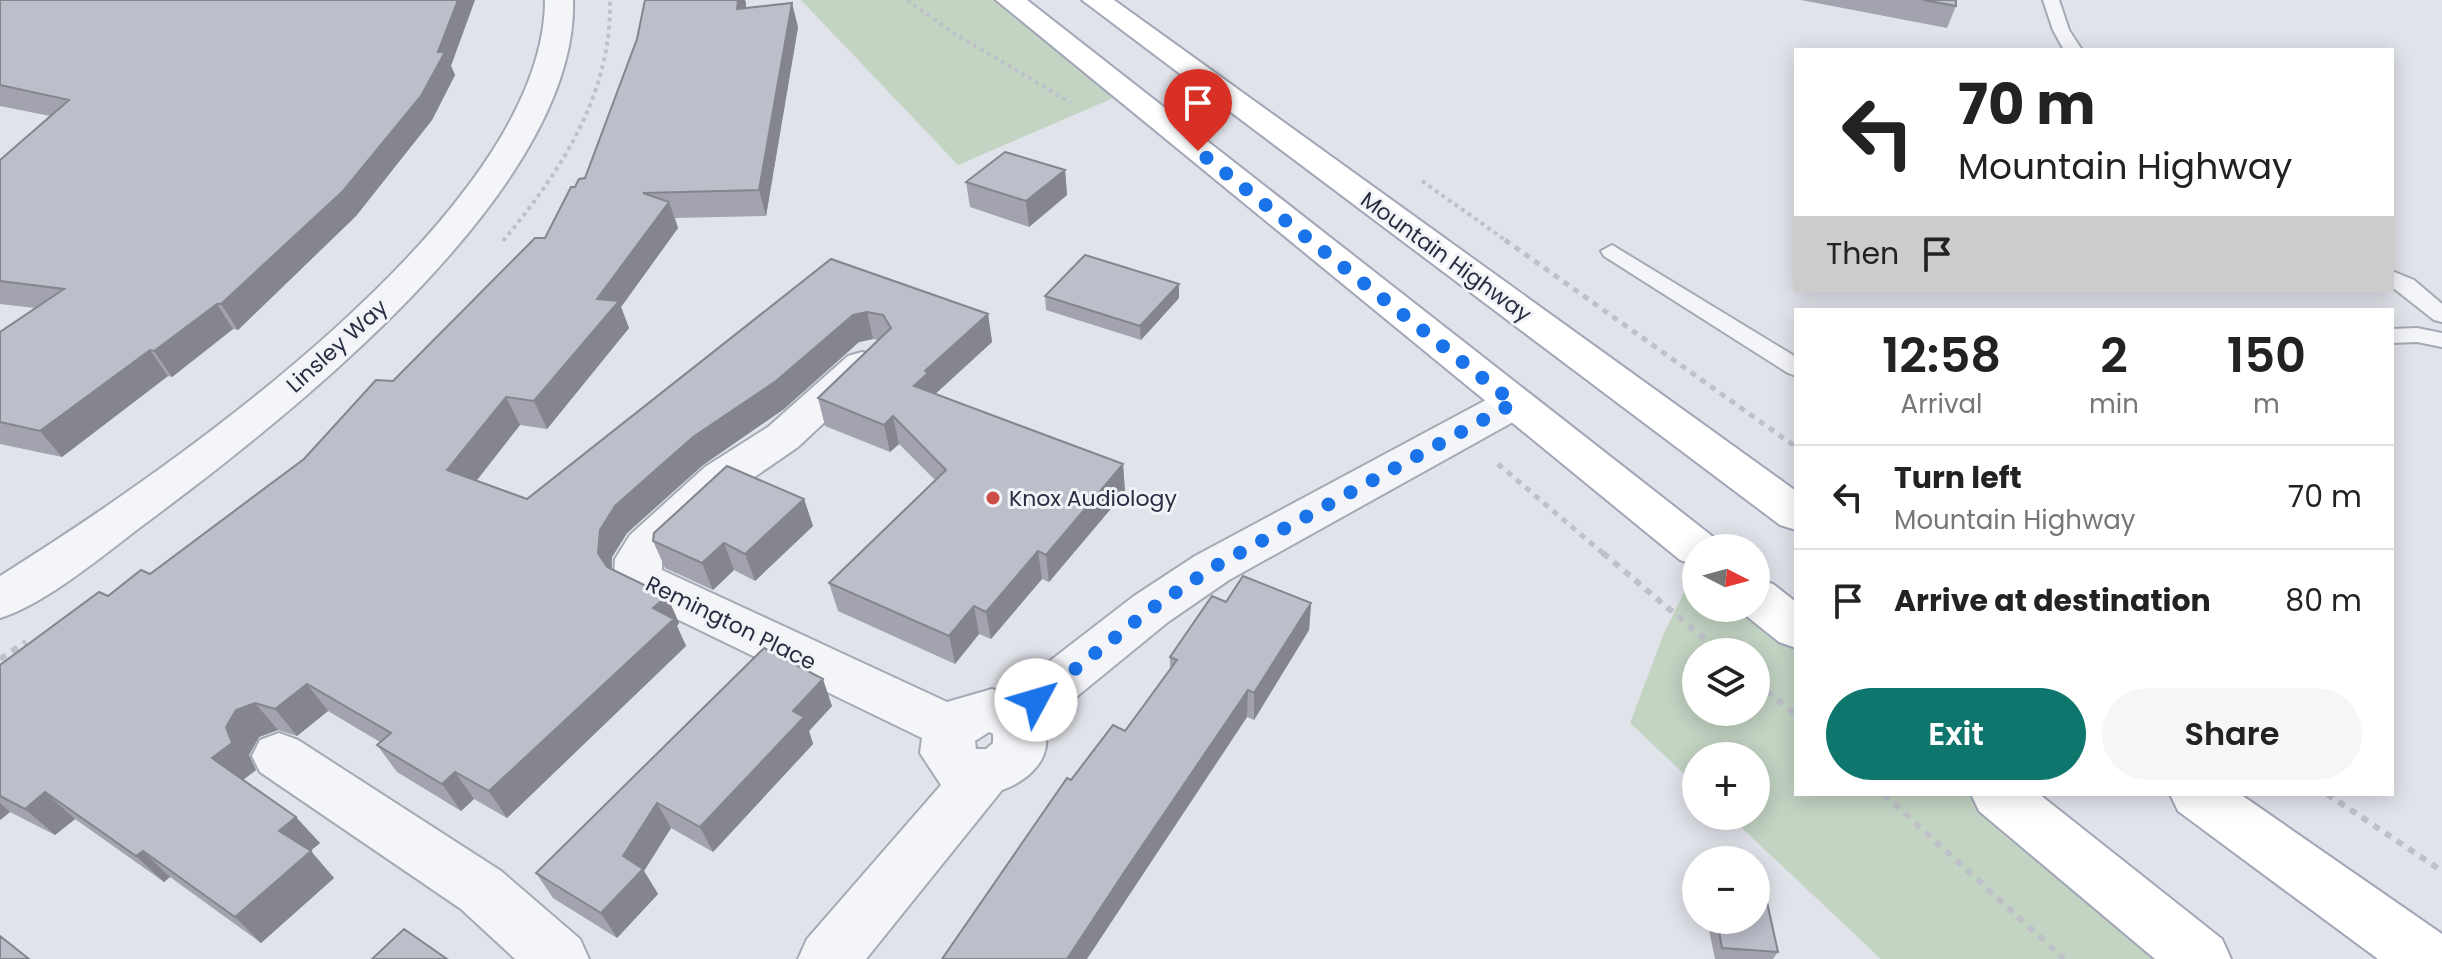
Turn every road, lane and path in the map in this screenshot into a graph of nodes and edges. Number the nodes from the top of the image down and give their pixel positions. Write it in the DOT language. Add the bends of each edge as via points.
graph roads {
  1 [pos="559,0"];
  2 [pos="1010,0"];
  3 [pos="1096,0"];
  4 [pos="2051,0"];
  5 [pos="2072,48"];
  6 [pos="1415,177"];
  7 [pos="1612,251"];
  8 [pos="2394,279"];
  9 [pos="2440,314"];
  10 [pos="2417,335"];
  11 [pos="2394,336"];
  12 [pos="2442,340"];
  13 [pos="874,354"];
  14 [pos="1794,367"];
  15 [pos="1514,403"];
  16 [pos="1794,446"];
  17 [pos="1489,455"];
  18 [pos="1794,513"];
  19 [pos="1682,537"];
  20 [pos="0,600"];
  21 [pos="1770,608"];
  22 [pos="1794,627"];
  23 [pos="1704,638"];
  24 [pos="1770,694"];
  25 [pos="1794,713"];
  26 [pos="1013,719"];
  27 [pos="952,728"];
  28 [pos="279,756"];
  29 [pos="983,774"];
  30 [pos="1886,796"];
  31 [pos="2000,796"];
  32 [pos="2200,796"];
  33 [pos="2330,796"];
  34 [pos="2442,871"];
  35 [pos="559,959"];
  36 [pos="828,959"];
  37 [pos="2064,959"];
  38 [pos="2201,959"];
  39 [pos="2427,959"];
  1 -- 20 [label="street, Linsley Way" via="554,52 512,147 468,209 397,291 298,383 183,473"];
  2 -- 15 [label="main road"];
  3 -- 18 [label="main road, Mountain Highway"];
  4 -- 5 [label="lane"];
  6 -- 16 [label="path"];
  7 -- 14 [label="lane"];
  8 -- 9 [label="lane"];
  9 -- 10 [label="lane"];
  10 -- 11 [label="lane"];
  10 -- 12 [label="lane"];
  13 -- 27 [label="street, Remington Place" via="783,437 721,478 646,547 638,559 638,579"];
  15 -- 19 [label="main road"];
  15 -- 26 [label="street" via="1212,568 1151,609"];
  17 -- 23 [label="path"];
  21 -- 22 [label="main road"];
  24 -- 25 [label="path"];
  26 -- 27 [label="street" via="979,711"];
  26 -- 29 [label="street" via="1021,746 1007,764"];
  27 -- 29 [label="street" via="946,742 952,762"];
  28 -- 35 [label="street" via="481,890"];
  29 -- 36 [label="street"];
  30 -- 37 [label="path"];
  31 -- 38 [label="main road"];
  32 -- 39 [label="main road"];
  33 -- 34 [label="path"];
}
